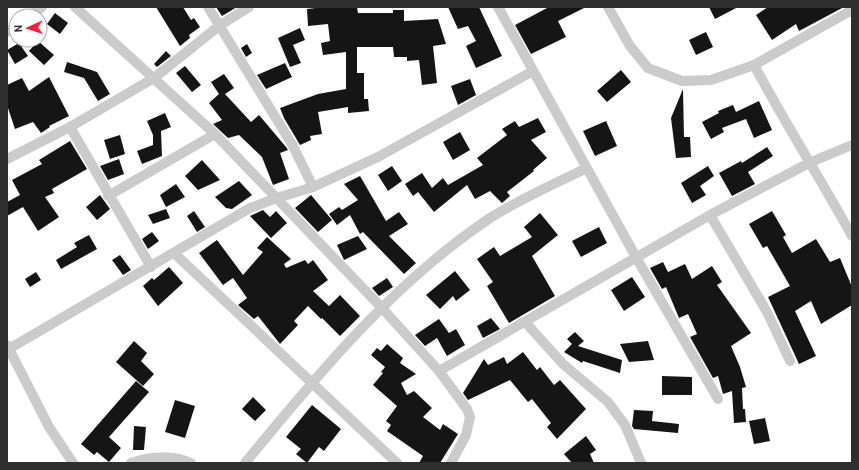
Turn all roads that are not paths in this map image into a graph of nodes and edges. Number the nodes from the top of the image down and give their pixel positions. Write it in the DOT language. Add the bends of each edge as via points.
graph roads {
  1 [pos="75,7"];
  2 [pos="208,7"];
  3 [pos="249,7"];
  4 [pos="498,7"];
  5 [pos="608,7"];
  6 [pos="852,10"];
  7 [pos="219,26"];
  8 [pos="754,65"];
  9 [pos="533,71"];
  10 [pos="154,78"];
  11 [pos="70,127"];
  12 [pos="215,134"];
  13 [pos="852,145"];
  14 [pos="7,159"];
  15 [pos="811,162"];
  16 [pos="586,168"];
  17 [pos="313,187"];
  18 [pos="108,196"];
  19 [pos="277,198"];
  20 [pos="710,215"];
  21 [pos="852,236"];
  22 [pos="174,253"];
  23 [pos="637,259"];
  24 [pos="151,267"];
  25 [pos="381,307"];
  26 [pos="525,322"];
  27 [pos="8,348"];
  28 [pos="790,361"];
  29 [pos="439,371"];
  30 [pos="312,382"];
  31 [pos="718,399"];
  32 [pos="74,463"];
  33 [pos="131,463"];
  34 [pos="191,463"];
  35 [pos="245,463"];
  36 [pos="397,463"];
  37 [pos="452,463"];
  38 [pos="641,463"];
  1 -- 10 [label="street"];
  2 -- 7 [label="street"];
  3 -- 7 [label="street"];
  4 -- 9 [label="street"];
  5 -- 8 [label="street" via="630,46 648,68 682,81 711,80"];
  6 -- 8 [label="street"];
  7 -- 10 [label="street"];
  7 -- 17 [label="street" via="293,146"];
  8 -- 15 [label="street" via="780,114"];
  9 -- 16 [label="street"];
  9 -- 17 [label="street" via="378,158"];
  10 -- 11 [label="street"];
  10 -- 12 [label="street"];
  11 -- 14 [label="street"];
  11 -- 18 [label="street"];
  12 -- 18 [label="street"];
  12 -- 19 [label="street"];
  13 -- 15 [label="street"];
  15 -- 20 [label="street"];
  15 -- 21 [label="street"];
  16 -- 23 [label="street"];
  16 -- 25 [label="street" via="490,218 437,258"];
  17 -- 19 [label="street"];
  18 -- 24 [label="street"];
  19 -- 22 [label="street" via="250,208"];
  19 -- 25 [label="street"];
  20 -- 23 [label="street"];
  20 -- 28 [label="street" via="767,312"];
  22 -- 24 [label="street"];
  22 -- 30 [label="street"];
  23 -- 26 [label="street"];
  23 -- 31 [label="street"];
  24 -- 27 [label="street"];
  25 -- 29 [label="street"];
  25 -- 30 [label="street"];
  26 -- 29 [label="street"];
  26 -- 38 [label="street" via="563,364 608,402 625,425"];
  27 -- 32 [label="street" via="49,427"];
  29 -- 37 [label="street" via="470,417 466,435"];
  30 -- 35 [label="street"];
  30 -- 36 [label="street"];
  33 -- 34 [label="street" via="164,457"];
}
